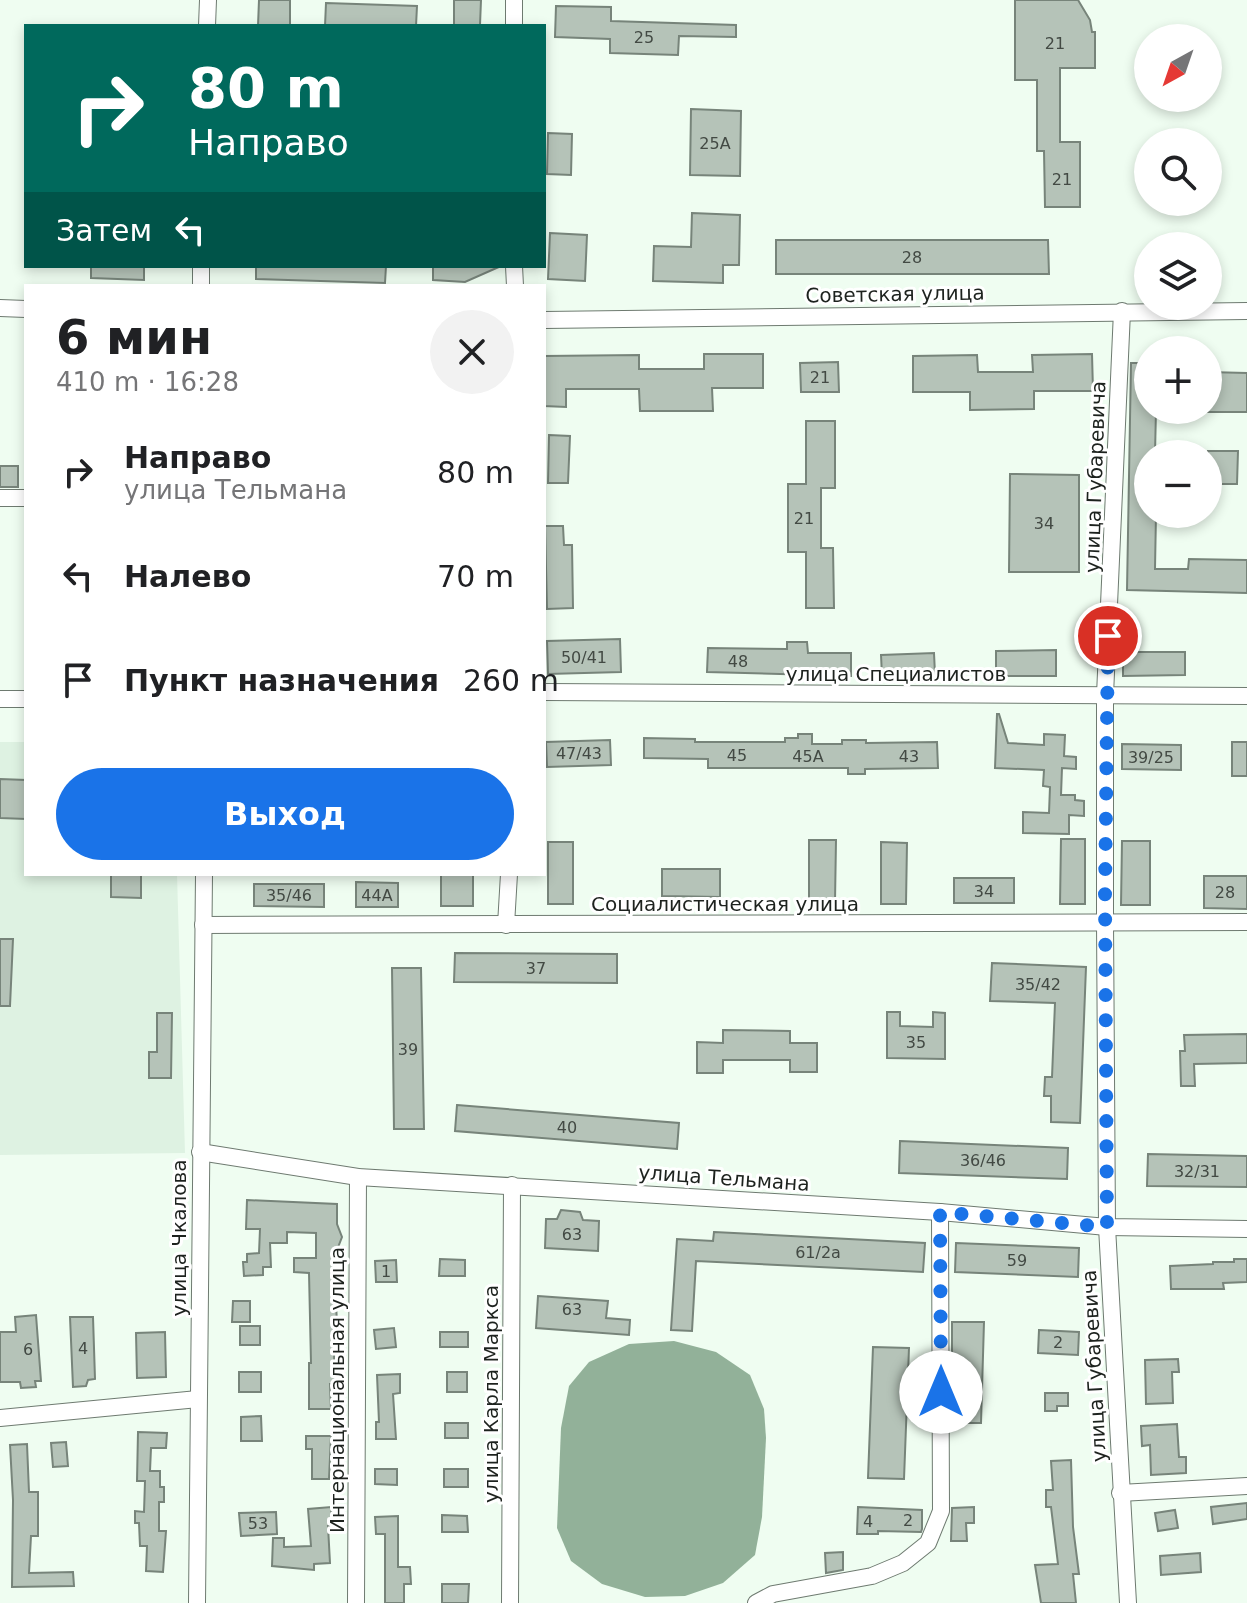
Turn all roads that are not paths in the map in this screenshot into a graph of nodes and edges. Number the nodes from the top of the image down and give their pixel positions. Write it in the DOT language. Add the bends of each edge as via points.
graph roads {
  1 [pos="208,0"];
  2 [pos="514,0"];
  3 [pos="207,24"];
  4 [pos="514,24"];
  5 [pos="0,308"];
  6 [pos="24,309"];
  7 [pos="1122,311"];
  8 [pos="1247,311"];
  9 [pos="546,320"];
  10 [pos="0,498"];
  11 [pos="24,498"];
  12 [pos="546,692"];
  13 [pos="1105,695"];
  14 [pos="1247,696"];
  15 [pos="0,699"];
  16 [pos="24,699"];
  17 [pos="204,876"];
  18 [pos="509,876"];
  19 [pos="1105,922"];
  20 [pos="1247,922"];
  21 [pos="203,925"];
  22 [pos="506,925"];
  23 [pos="200,1152"];
  24 [pos="358,1177"];
  25 [pos="512,1185"];
  26 [pos="940,1212"];
  27 [pos="1107,1227"];
  28 [pos="1247,1229"];
  29 [pos="198,1399"];
  30 [pos="0,1418"];
  31 [pos="1247,1486"];
  32 [pos="1120,1493"];
  33 [pos="197,1603"];
  34 [pos="356,1603"];
  35 [pos="510,1603"];
  36 [pos="756,1603"];
  37 [pos="1128,1603"];
  1 -- 3 [label="street"];
  2 -- 4 [label="street"];
  5 -- 6 [label="street"];
  7 -- 8 [label="street, Советская улица"];
  7 -- 9 [label="street, Советская улица"];
  7 -- 13 [label="street, улица Губаревича"];
  10 -- 11 [label="street"];
  12 -- 13 [label="street, улица Специалистов"];
  13 -- 14 [label="street, улица Специалистов"];
  13 -- 19 [label="street, улица Губаревича"];
  15 -- 16 [label="street"];
  17 -- 21 [label="street, улица Чкалова"];
  18 -- 22 [label="street"];
  19 -- 20 [label="street, Социалистическая улица"];
  19 -- 22 [label="street, Социалистическая улица"];
  19 -- 27 [label="street, улица Губаревича"];
  21 -- 22 [label="street, Социалистическая улица"];
  21 -- 23 [label="street, улица Чкалова"];
  23 -- 24 [label="street, улица Тельмана"];
  23 -- 29 [label="street, улица Чкалова"];
  24 -- 25 [label="street, улица Тельмана"];
  24 -- 34 [label="street, Интернациональная улица"];
  25 -- 26 [label="street, улица Тельмана"];
  25 -- 35 [label="street, улица Карла Маркса"];
  26 -- 27 [label="street, улица Тельмана"];
  26 -- 36 [label="street" via="941,1511 928,1543 903,1563 872,1576 773,1594"];
  27 -- 28 [label="street, улица Тельмана"];
  27 -- 32 [label="street, улица Губаревича"];
  29 -- 30 [label="street"];
  29 -- 33 [label="street, улица Чкалова"];
  31 -- 32 [label="street"];
  32 -- 37 [label="street, улица Губаревича"];
}
